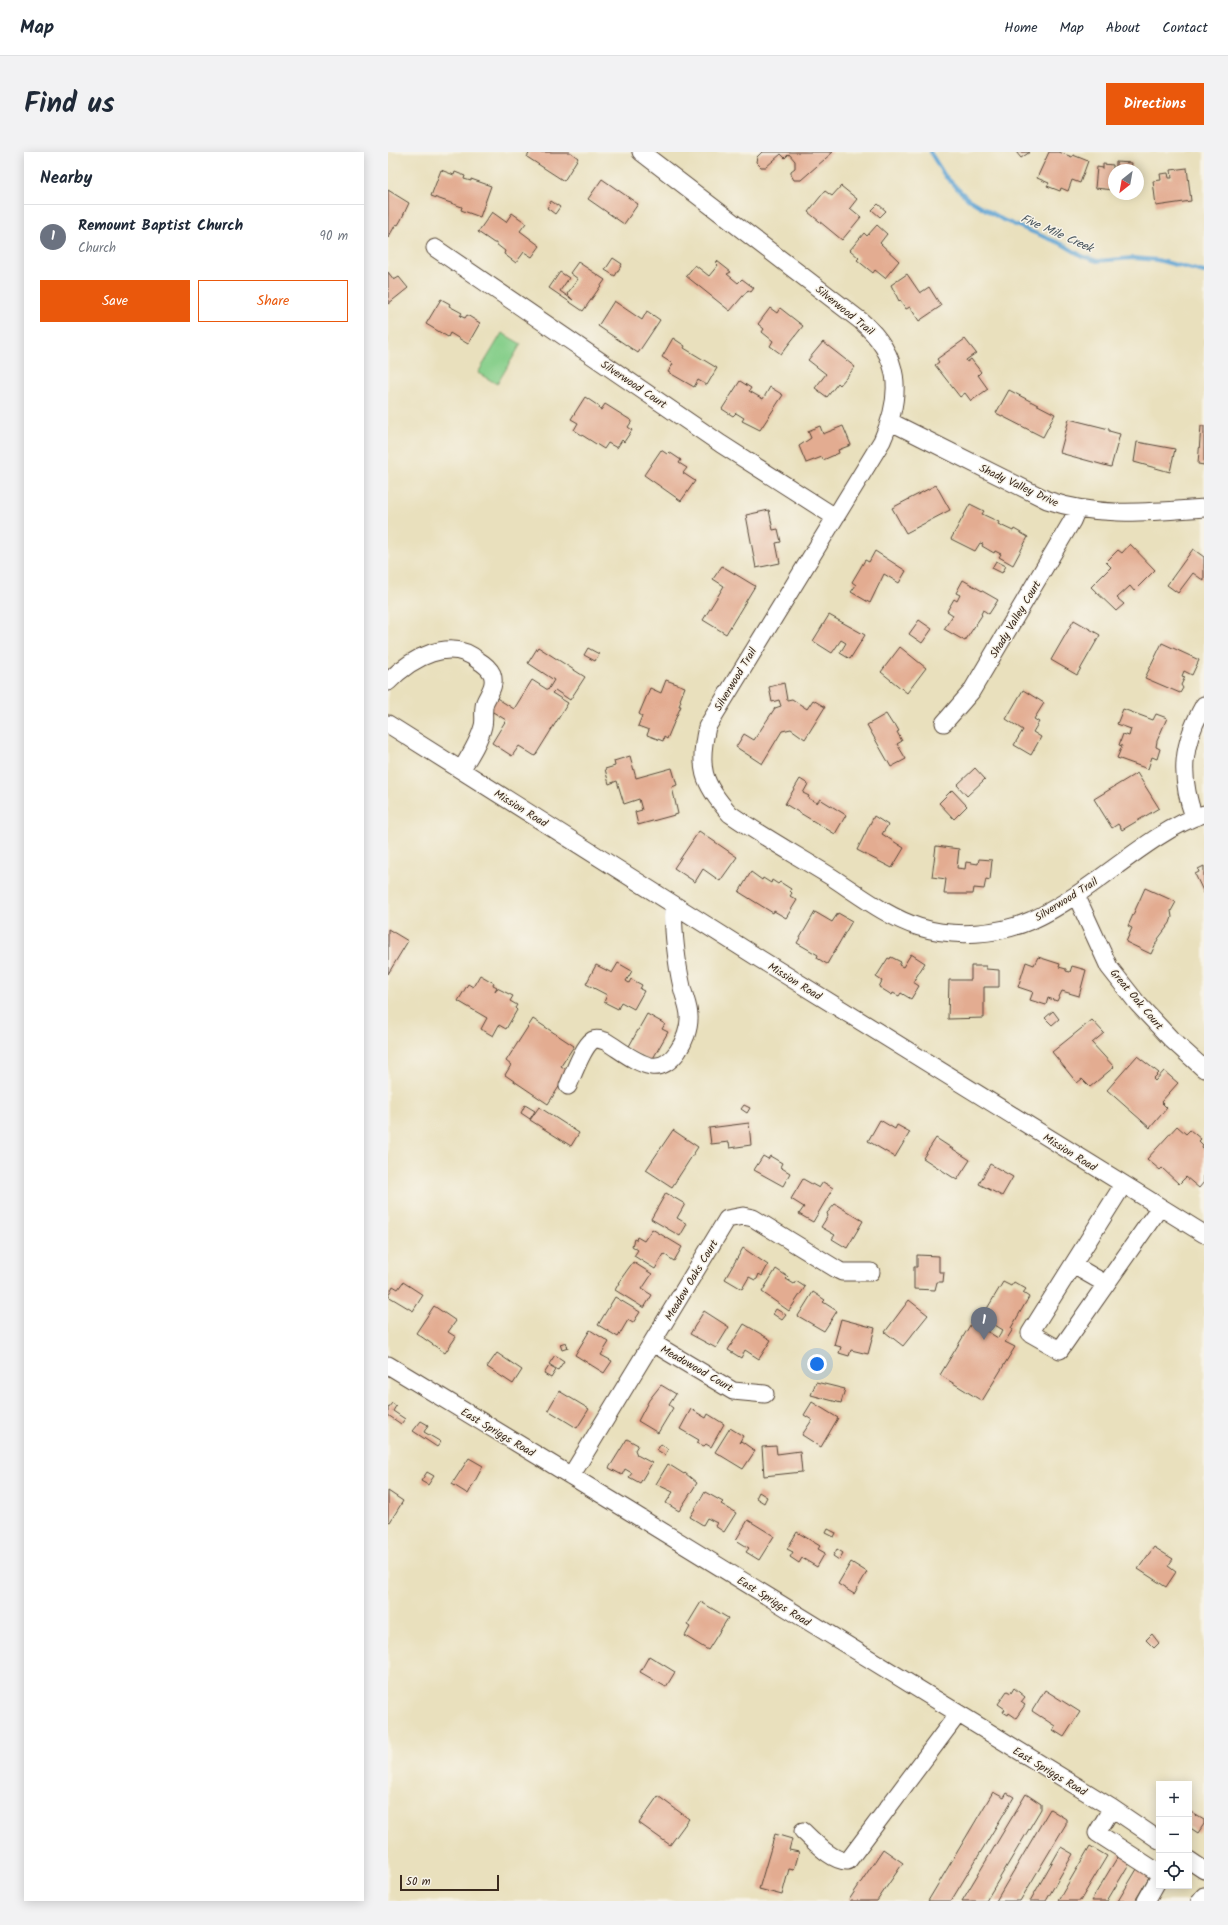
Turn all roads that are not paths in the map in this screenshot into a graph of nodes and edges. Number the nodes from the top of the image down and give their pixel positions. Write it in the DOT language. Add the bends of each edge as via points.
graph roads {
  1 [pos="641,152"];
  2 [pos="436,248"];
  3 [pos="891,422"];
  4 [pos="1204,508"];
  5 [pos="1077,509"];
  6 [pos="835,517"];
  7 [pos="388,682"];
  8 [pos="1204,705"];
  9 [pos="944,723"];
  10 [pos="388,724"];
  11 [pos="461,770"];
  12 [pos="1199,816"];
  13 [pos="1076,895"];
  14 [pos="674,905"];
  15 [pos="1204,1069"];
  16 [pos="568,1086"];
  17 [pos="1124,1185"];
  18 [pos="1160,1207"];
  19 [pos="1204,1234"];
  20 [pos="1073,1265"];
  21 [pos="871,1272"];
  22 [pos="1106,1284"];
  23 [pos="653,1343"];
  24 [pos="388,1365"];
  25 [pos="765,1394"];
  26 [pos="571,1476"];
  27 [pos="958,1714"];
  28 [pos="1112,1808"];
  29 [pos="803,1831"];
  30 [pos="1156,1838"];
  31 [pos="1192,1862"];
  32 [pos="1204,1870"];
  33 [pos="1156,1871"];
  34 [pos="1156,1883"];
  35 [pos="1204,1896"];
  36 [pos="1146,1901"];
  37 [pos="1200,1901"];
  1 -- 3 [label="street, Silverwood Trail" via="874,332 886,350 894,373 896,393"];
  2 -- 6 [label="street, Silverwood Court" via="721,444"];
  3 -- 5 [label="street, Shady Valley Drive" via="1047,500"];
  3 -- 6 [label="street, Silverwood Trail"];
  4 -- 5 [label="street, Shady Valley Drive" via="1123,514"];
  5 -- 9 [label="street, Shady Valley Court" via="995,654 971,692"];
  6 -- 13 [label="street, Silverwood Trail" via="707,727 702,748 703,767 706,780 715,797 730,814 884,911 919,927 960,933 998,931 1031,921"];
  7 -- 11 [label="street" via="405,667 438,651 462,651 472,655 487,667 493,681 482,714 483,726"];
  8 -- 12 [label="street" via="1195,720 1186,745 1184,765 1187,798"];
  10 -- 11 [label="street, Mission Road"];
  11 -- 14 [label="street, Mission Road"];
  12 -- 13 [label="street, Silverwood Trail" via="1161,836"];
  13 -- 15 [label="street, Great Oak Court" via="1109,967 1138,1004"];
  14 -- 16 [label="street" via="679,969 690,1018 688,1030 679,1049 670,1061 662,1066 652,1066 605,1041 594,1040 582,1056"];
  14 -- 17 [label="street, Mission Road"];
  17 -- 18 [label="street, Mission Road"];
  17 -- 20 [label="street"];
  18 -- 19 [label="street, Mission Road"];
  18 -- 22 [label="street"];
  20 -- 22 [label="street"];
  20 -- 22 [label="street" via="1030,1333 1060,1350"];
  21 -- 23 [label="street, Meadow Oaks Court" via="842,1272 753,1218 743,1216 727,1219"];
  23 -- 25 [label="street, Meadowood Court" via="733,1391"];
  23 -- 26 [label="street, Meadow Oaks Court"];
  24 -- 26 [label="street, East Spriggs Road"];
  26 -- 27 [label="street, East Spriggs Road"];
  27 -- 28 [label="street, East Spriggs Road"];
  27 -- 29 [label="street" via="848,1861 841,1862"];
  28 -- 30 [label="street, East Spriggs Road"];
  28 -- 33 [label="street" via="1097,1833"];
  31 -- 32 [label="street"];
  34 -- 36 [label="street"];
  35 -- 37 [label="street"];
}
